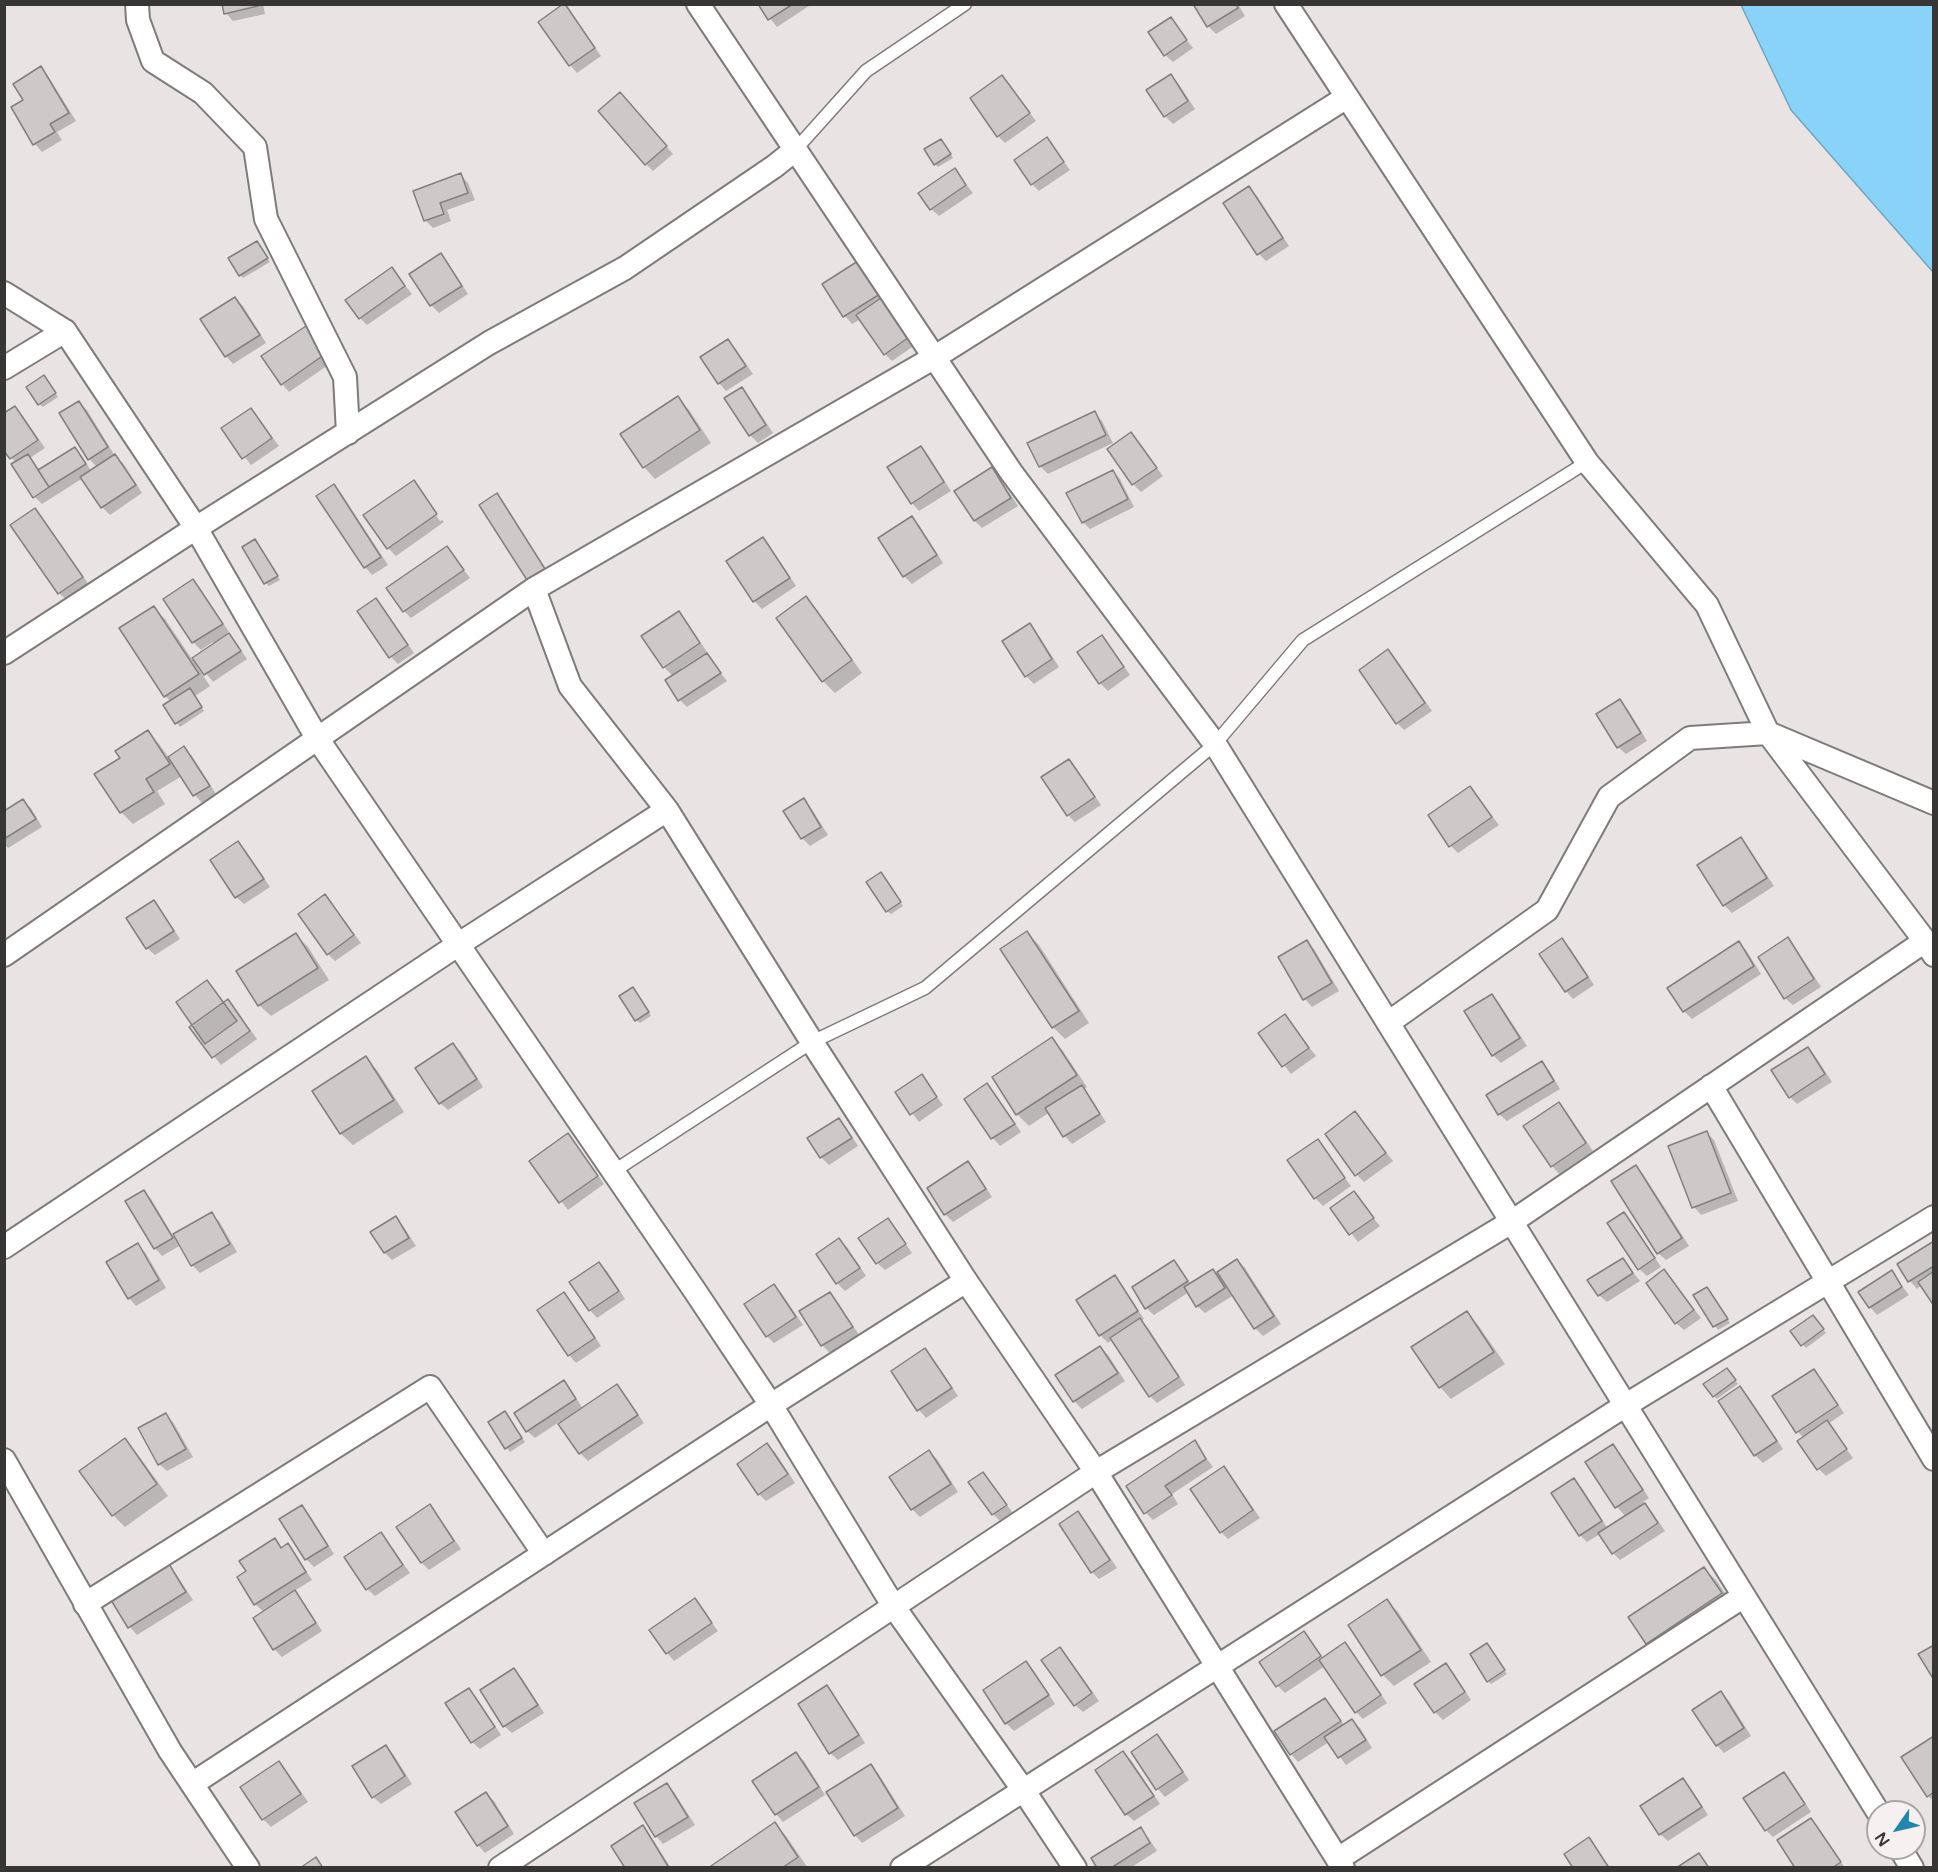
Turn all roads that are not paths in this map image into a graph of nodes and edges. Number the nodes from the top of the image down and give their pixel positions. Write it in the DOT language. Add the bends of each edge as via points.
graph roads {
  1 [pos="136,4"];
  2 [pos="698,4"];
  3 [pos="965,4"];
  4 [pos="1286,4"];
  5 [pos="1347,96"];
  6 [pos="796,149"];
  7 [pos="4,293"];
  8 [pos="65,331"];
  9 [pos="934,357"];
  10 [pos="4,368"];
  11 [pos="348,433"];
  12 [pos="1587,462"];
  13 [pos="196,528"];
  14 [pos="534,589"];
  15 [pos="4,653"];
  16 [pos="1768,733"];
  17 [pos="317,738"];
  18 [pos="1215,744"];
  19 [pos="1934,803"];
  20 [pos="667,810"];
  21 [pos="459,944"];
  22 [pos="1929,948"];
  23 [pos="4,955"];
  24 [pos="1388,1023"];
  25 [pos="812,1042"];
  26 [pos="1711,1086"];
  27 [pos="614,1171"];
  28 [pos="1934,1217"];
  29 [pos="1513,1221"];
  30 [pos="4,1247"];
  31 [pos="966,1281"];
  32 [pos="1828,1282"];
  33 [pos="771,1405"];
  34 [pos="1626,1405"];
  35 [pos="1934,1458"];
  36 [pos="4,1460"];
  37 [pos="1096,1472"];
  38 [pos="544,1554"];
  39 [pos="1744,1596"];
  40 [pos="85,1604"];
  41 [pos="894,1607"];
  42 [pos="1217,1665"];
  43 [pos="192,1784"];
  44 [pos="1024,1791"];
  45 [pos="1871,1800"];
  46 [pos="524,1861"];
  47 [pos="1341,1863"];
  48 [pos="248,1868"];
  49 [pos="500,1868"];
  50 [pos="902,1868"];
  51 [pos="1075,1868"];
  1 -- 11 [label="street" via="153,61 203,93 255,147 266,219 345,377"];
  2 -- 6 [label="street"];
  3 -- 6 [label="lane" via="866,70"];
  4 -- 5 [label="street"];
  5 -- 9 [label="street"];
  5 -- 12 [label="street"];
  6 -- 9 [label="street"];
  6 -- 11 [label="street" via="625,268 489,343"];
  7 -- 8 [label="street"];
  8 -- 10 [label="street"];
  8 -- 13 [label="street"];
  9 -- 14 [label="street"];
  9 -- 18 [label="street" via="1011,472"];
  11 -- 13 [label="street"];
  12 -- 16 [label="street" via="1707,605"];
  12 -- 18 [label="lane" via="1303,640"];
  13 -- 15 [label="street"];
  13 -- 17 [label="street"];
  14 -- 17 [label="street"];
  14 -- 20 [label="street" via="570,686"];
  16 -- 19 [label="street"];
  16 -- 22 [label="street"];
  16 -- 24 [label="street" via="1690,738 1609,797 1547,910"];
  17 -- 21 [label="street"];
  17 -- 23 [label="street"];
  18 -- 24 [label="street"];
  18 -- 25 [label="lane" via="925,988"];
  20 -- 21 [label="street"];
  20 -- 25 [label="street"];
  21 -- 27 [label="street"];
  21 -- 30 [label="street"];
  22 -- 26 [label="street"];
  24 -- 29 [label="street"];
  25 -- 27 [label="lane"];
  25 -- 31 [label="street"];
  26 -- 29 [label="street"];
  26 -- 32 [label="street"];
  27 -- 33 [label="street"];
  28 -- 32 [label="street"];
  29 -- 34 [label="street"];
  29 -- 37 [label="street"];
  31 -- 33 [label="street"];
  31 -- 37 [label="street"];
  32 -- 34 [label="street"];
  32 -- 35 [label="street"];
  33 -- 38 [label="street"];
  33 -- 41 [label="street"];
  34 -- 39 [label="street"];
  34 -- 42 [label="street"];
  36 -- 40 [label="street"];
  37 -- 41 [label="street"];
  37 -- 42 [label="street"];
  38 -- 40 [label="street" via="430,1387"];
  38 -- 43 [label="street"];
  39 -- 45 [label="street"];
  39 -- 47 [label="street"];
  40 -- 43 [label="street"];
  41 -- 44 [label="street"];
  41 -- 46 [label="street"];
  42 -- 44 [label="street"];
  42 -- 47 [label="street"];
  43 -- 48 [label="street"];
  44 -- 50 [label="street"];
  44 -- 51 [label="street"];
  46 -- 49 [label="street"];
}
